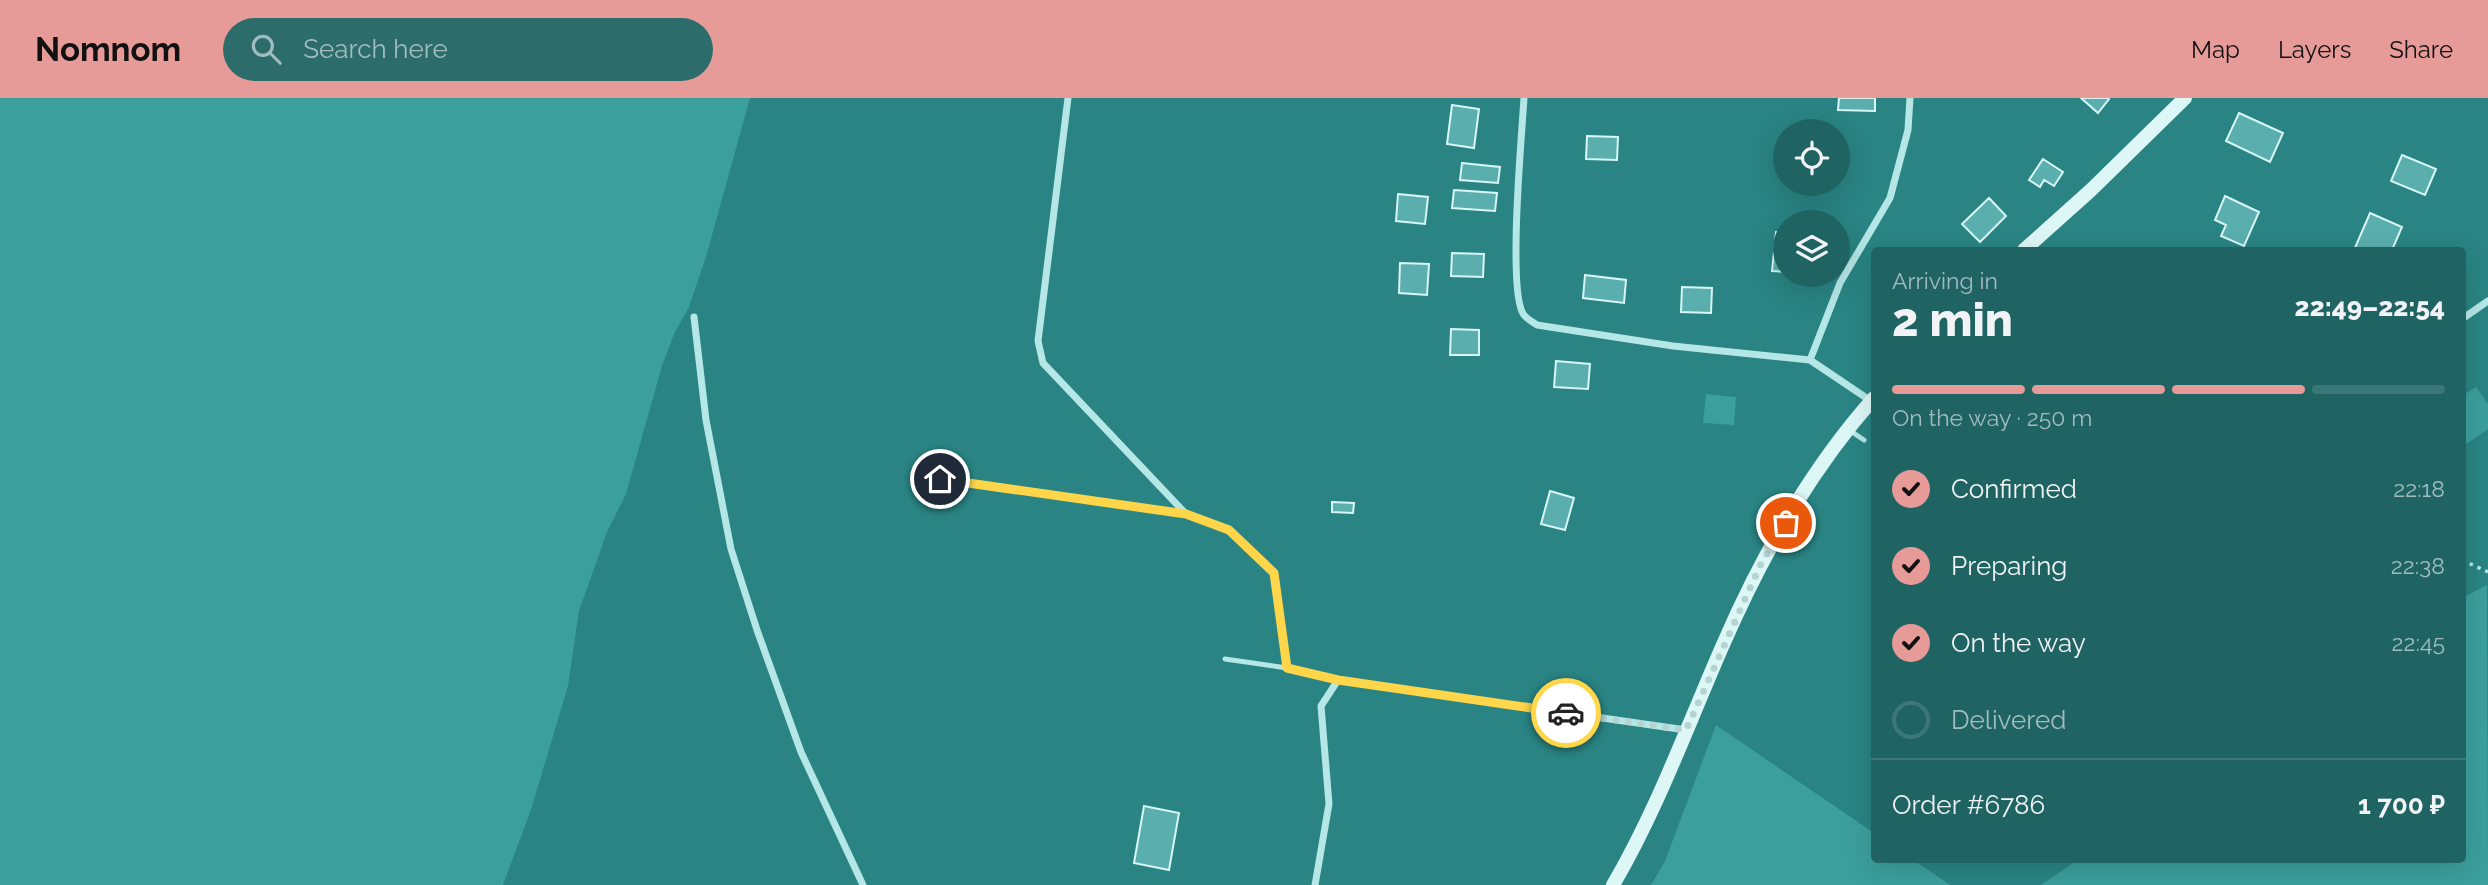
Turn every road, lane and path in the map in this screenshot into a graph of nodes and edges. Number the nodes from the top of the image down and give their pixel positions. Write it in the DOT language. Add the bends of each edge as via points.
graph roads {
  1 [pos="1068,98"];
  2 [pos="1524,98"];
  3 [pos="1910,98"];
  4 [pos="2185,98"];
  5 [pos="2027,247"];
  6 [pos="2488,301"];
  7 [pos="2466,316"];
  8 [pos="694,317"];
  9 [pos="1810,360"];
  10 [pos="1871,398"];
  11 [pos="1871,401"];
  12 [pos="1847,428"];
  13 [pos="1864,440"];
  14 [pos="940,479"];
  15 [pos="1186,514"];
  16 [pos="2466,562"];
  17 [pos="2488,572"];
  18 [pos="1225,659"];
  19 [pos="1287,668"];
  20 [pos="1338,680"];
  21 [pos="1686,730"];
  22 [pos="863,885"];
  23 [pos="1315,885"];
  24 [pos="1613,885"];
  1 -- 15 [label="street" via="1038,341 1043,363"];
  2 -- 9 [label="street" via="1516,241 1517,295 1523,314 1537,325 1673,346"];
  3 -- 9 [label="street" via="1908,130 1890,198 1840,283"];
  4 -- 5 [label="main road"];
  6 -- 7 [label="street"];
  8 -- 22 [label="street" via="706,420 731,549 801,752"];
  9 -- 10 [label="street"];
  11 -- 12 [label="main road"];
  12 -- 13 [label="lane"];
  12 -- 21 [label="main road" via="1761,564"];
  14 -- 15 [label="lane"];
  15 -- 19 [label="street" via="1229,530 1274,573"];
  16 -- 17 [label="path"];
  18 -- 19 [label="lane"];
  19 -- 20 [label="street"];
  20 -- 21 [label="street"];
  20 -- 23 [label="street" via="1321,706 1329,804"];
  21 -- 24 [label="main road"];
}
